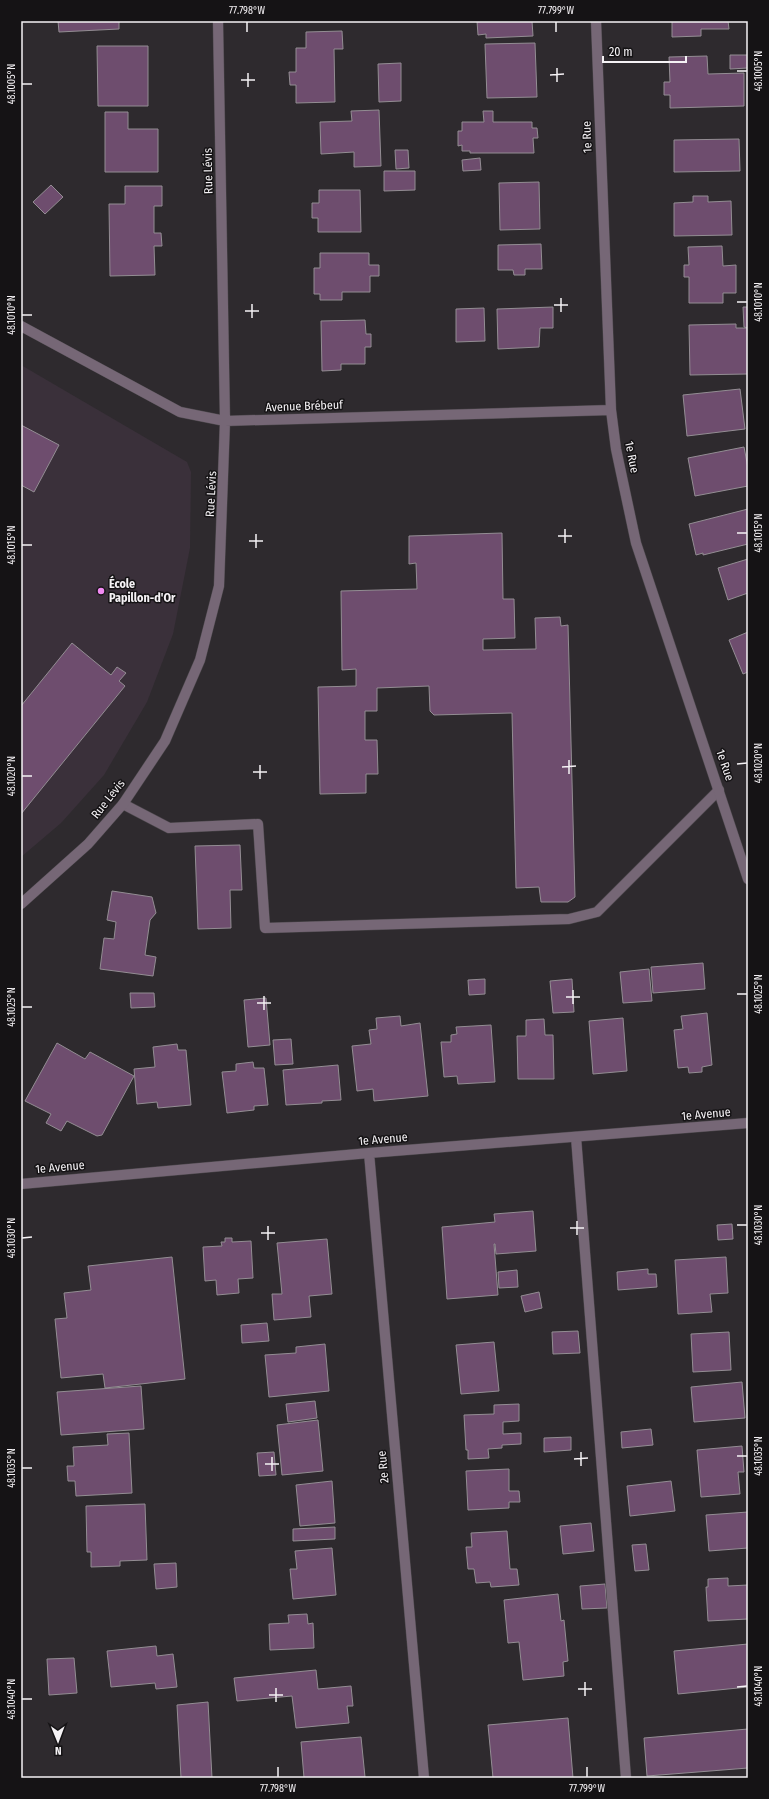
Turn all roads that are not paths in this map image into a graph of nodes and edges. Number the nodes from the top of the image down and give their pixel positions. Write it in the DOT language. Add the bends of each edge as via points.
graph roads {
  1 [pos="218,21"];
  2 [pos="596,21"];
  3 [pos="21,326"];
  4 [pos="611,410"];
  5 [pos="225,421"];
  6 [pos="719,790"];
  7 [pos="123,804"];
  8 [pos="748,879"];
  9 [pos="21,904"];
  10 [pos="748,1123"];
  11 [pos="576,1137"];
  12 [pos="369,1153"];
  13 [pos="21,1184"];
  14 [pos="424,1778"];
  15 [pos="626,1778"];
  1 -- 5 [label="street, Rue Lévis"];
  2 -- 4 [label="street, 1e Rue"];
  3 -- 5 [label="street, Avenue Brébeuf" via="180,412"];
  4 -- 5 [label="street, Avenue Brébeuf"];
  4 -- 6 [label="street, 1e Rue" via="616,449 636,544"];
  5 -- 7 [label="street, Rue Lévis" via="219,586 200,660 164,741"];
  6 -- 7 [label="street" via="597,912 569,919 265,928 258,824 169,828"];
  6 -- 8 [label="street, 1e Rue"];
  7 -- 9 [label="street, Rue Lévis" via="88,844"];
  10 -- 11 [label="street, 1e Avenue"];
  11 -- 12 [label="street, 1e Avenue"];
  11 -- 15 [label="street"];
  12 -- 13 [label="street, 1e Avenue"];
  12 -- 14 [label="street, 2e Rue"];
}
